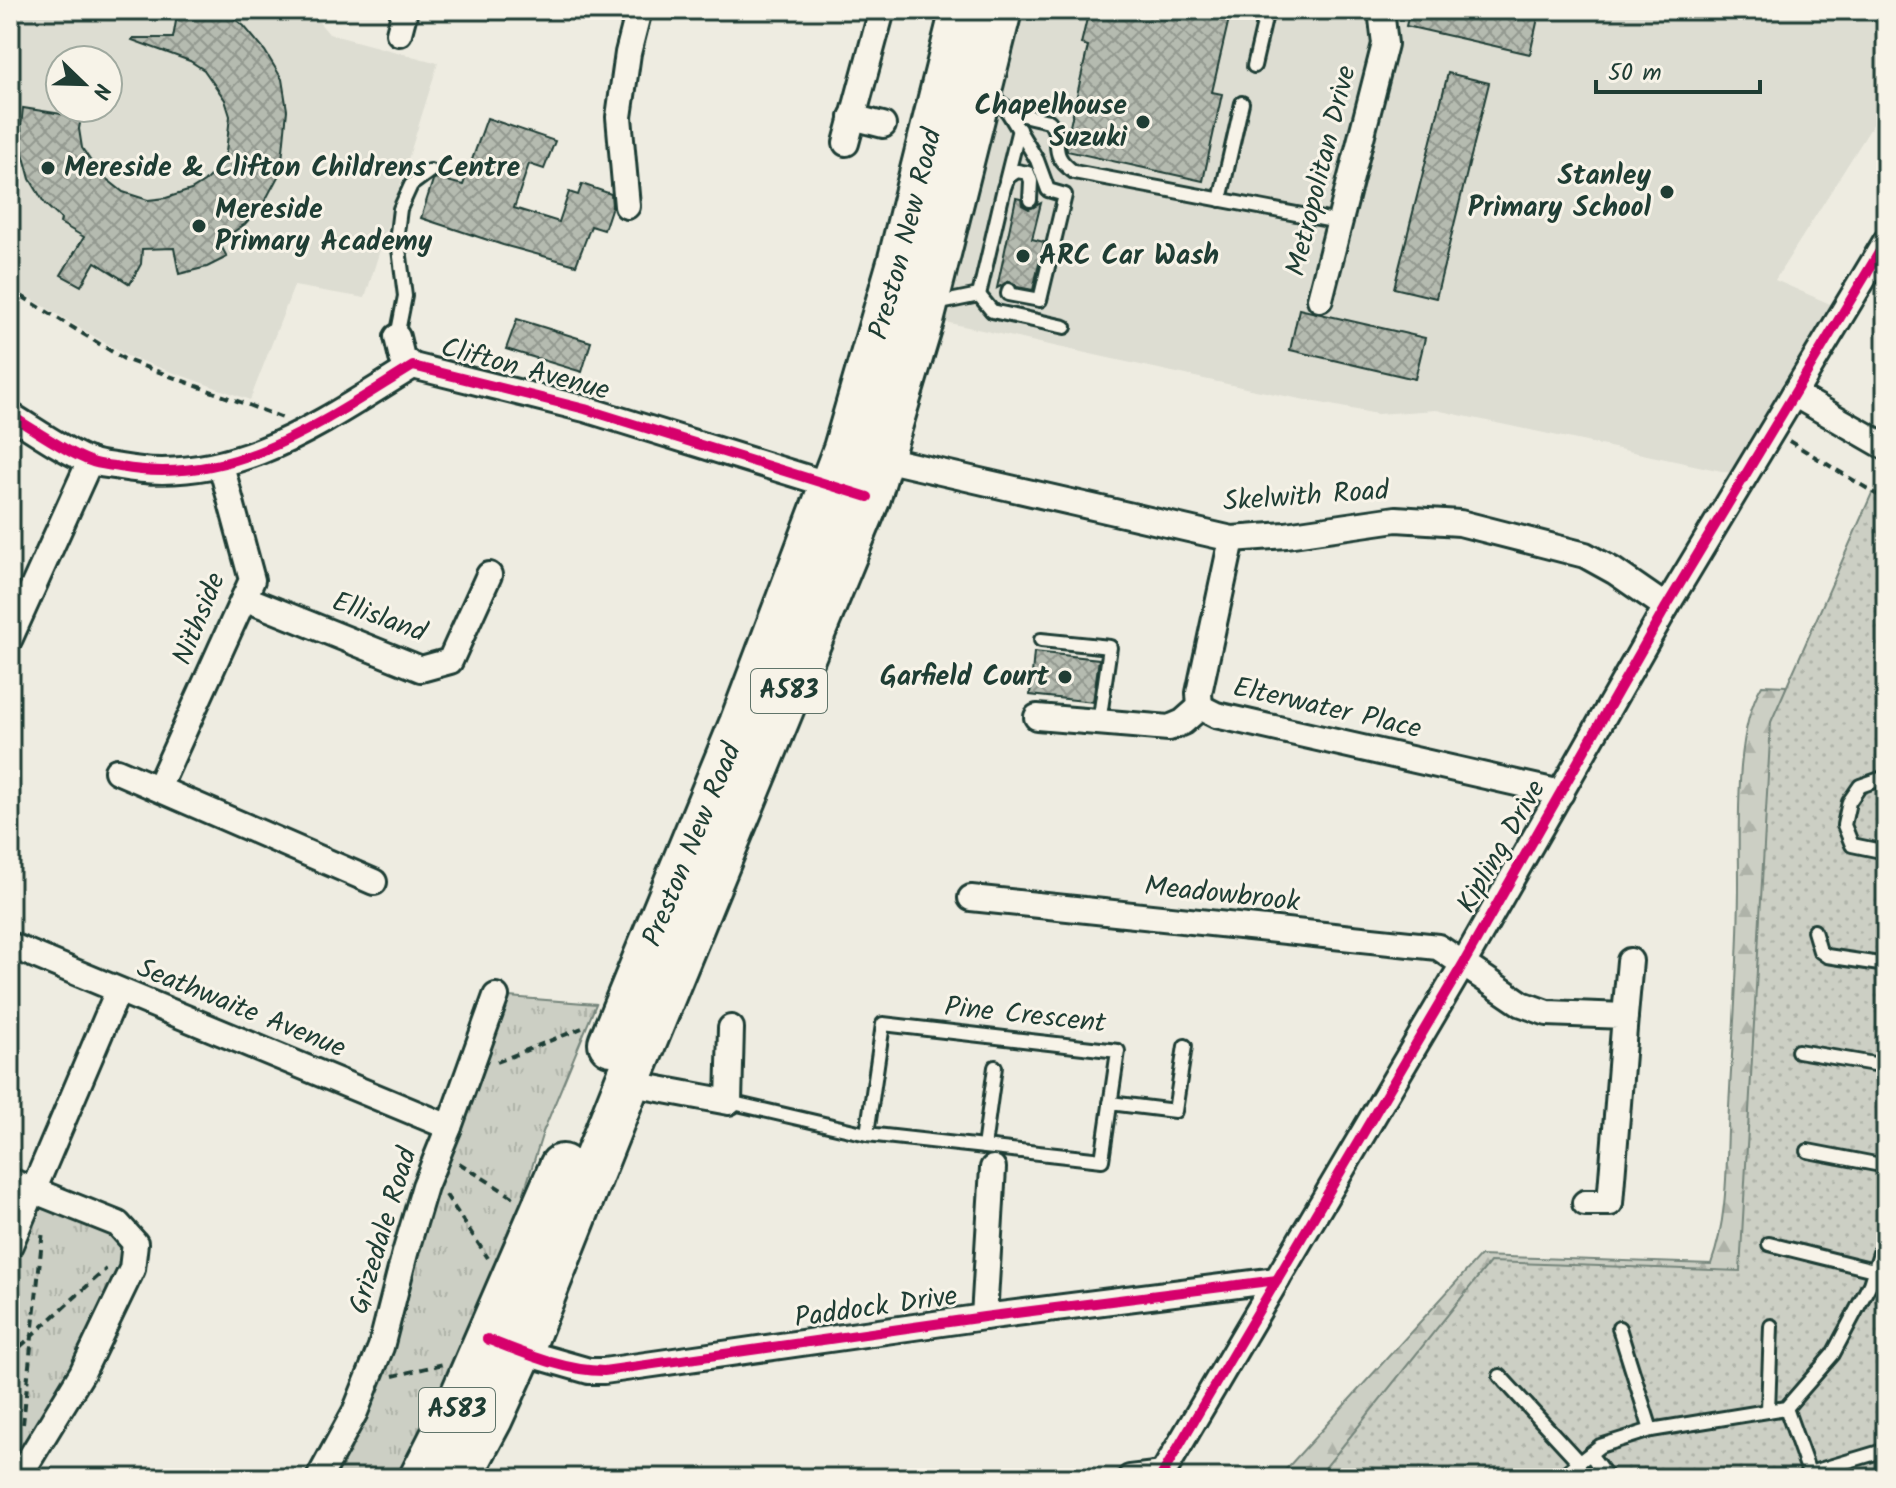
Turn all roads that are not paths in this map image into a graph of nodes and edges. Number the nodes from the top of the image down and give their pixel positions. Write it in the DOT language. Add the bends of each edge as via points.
graph roads {
  1 [pos="639,10"];
  2 [pos="882,10"];
  3 [pos="963,10"];
  4 [pos="999,10"];
  5 [pos="1267,10"];
  6 [pos="1381,10"];
  7 [pos="1254,66"];
  8 [pos="993,97"];
  9 [pos="1242,103"];
  10 [pos="852,117"];
  11 [pos="883,125"];
  12 [pos="1019,129"];
  13 [pos="846,143"];
  14 [pos="430,171"];
  15 [pos="1004,188"];
  16 [pos="1030,200"];
  17 [pos="1220,200"];
  18 [pos="627,206"];
  19 [pos="1339,222"];
  20 [pos="1886,241"];
  21 [pos="1009,290"];
  22 [pos="979,295"];
  23 [pos="1320,299"];
  24 [pos="925,307"];
  25 [pos="1065,327"];
  26 [pos="397,337"];
  27 [pos="413,366"];
  28 [pos="1794,394"];
  29 [pos="10,415"];
  30 [pos="1886,447"];
  31 [pos="90,461"];
  32 [pos="221,465"];
  33 [pos="857,472"];
  34 [pos="1232,539"];
  35 [pos="489,575"];
  36 [pos="244,598"];
  37 [pos="1666,607"];
  38 [pos="10,638"];
  39 [pos="1041,640"];
  40 [pos="1200,707"];
  41 [pos="1037,717"];
  42 [pos="1099,723"];
  43 [pos="117,771"];
  44 [pos="1886,777"];
  45 [pos="158,788"];
  46 [pos="1561,793"];
  47 [pos="1886,852"];
  48 [pos="374,882"];
  49 [pos="971,898"];
  50 [pos="1814,931"];
  51 [pos="10,945"];
  52 [pos="1463,964"];
  53 [pos="1886,965"];
  54 [pos="1635,970"];
  55 [pos="118,991"];
  56 [pos="496,996"];
  57 [pos="1625,1016"];
  58 [pos="731,1028"];
  59 [pos="1185,1046"];
  60 [pos="1798,1051"];
  61 [pos="1886,1066"];
  62 [pos="995,1067"];
  63 [pos="627,1083"];
  64 [pos="729,1102"];
  65 [pos="1110,1103"];
  66 [pos="449,1127"];
  67 [pos="867,1134"];
  68 [pos="1808,1151"];
  69 [pos="989,1157"];
  70 [pos="1886,1166"];
  71 [pos="30,1189"];
  72 [pos="1585,1203"];
  73 [pos="1886,1234"];
  74 [pos="1769,1244"];
  75 [pos="10,1245"];
  76 [pos="1880,1272"];
  77 [pos="1277,1280"];
  78 [pos="984,1317"];
  79 [pos="1771,1326"];
  80 [pos="1619,1328"];
  81 [pos="496,1349"];
  82 [pos="1500,1376"];
  83 [pos="1786,1408"];
  84 [pos="1768,1411"];
  85 [pos="1651,1430"];
  86 [pos="1886,1450"];
  87 [pos="1584,1458"];
  88 [pos="1162,1476"];
  89 [pos="1810,1476"];
  90 [pos="18,1478"];
  91 [pos="319,1478"];
  92 [pos="422,1478"];
  93 [pos="458,1478"];
  94 [pos="1130,1478"];
  95 [pos="1559,1478"];
  96 [pos="1608,1478"];
  1 -- 18 [label="street" via="619,117"];
  2 -- 10 [label="street"];
  3 -- 33 [label="highway, Preston New Road / A583" via="900,263"];
  4 -- 8 [label="highway, Preston New Road / A583"];
  5 -- 7 [label="lane"];
  6 -- 19 [label="street, Metropolitan Drive" via="1385,44"];
  8 -- 12 [label="lane"];
  8 -- 17 [label="lane" via="1025,118 1049,121 1057,131 1061,163 1074,172"];
  8 -- 24 [label="highway, Preston New Road / A583"];
  9 -- 17 [label="lane"];
  10 -- 11 [label="street, Preston New Road"];
  10 -- 13 [label="street"];
  12 -- 15 [label="lane"];
  12 -- 21 [label="lane" via="1048,190 1065,195 1040,300 1008,294"];
  14 -- 26 [label="lane" via="411,185 400,209 397,233 405,296"];
  15 -- 16 [label="lane" via="1017,171 1028,173"];
  15 -- 22 [label="lane"];
  17 -- 19 [label="lane"];
  19 -- 23 [label="street, Metropolitan Drive"];
  20 -- 28 [label="street, Kipling Drive"];
  22 -- 24 [label="lane"];
  22 -- 25 [label="lane" via="992,311"];
  24 -- 33 [label="highway, Preston New Road / A583"];
  26 -- 27 [label="street, Clifton Avenue" via="402,358"];
  27 -- 32 [label="street, Clifton Avenue" via="311,429"];
  27 -- 33 [label="street, Clifton Avenue"];
  28 -- 30 [label="street"];
  28 -- 37 [label="street, Kipling Drive"];
  29 -- 31 [label="street, Clifton Avenue"];
  31 -- 32 [label="street, Clifton Avenue" via="146,472"];
  31 -- 38 [label="street"];
  32 -- 36 [label="street, Nithside" via="252,580"];
  33 -- 34 [label="street, Skelwith Road"];
  33 -- 63 [label="highway, Preston New Road / A583"];
  33 -- 81 [label="highway, Preston New Road / A583" via="742,724 509,1290"];
  34 -- 37 [label="street, Skelwith Road" via="1396,519 1460,523 1585,555"];
  34 -- 40 [label="street"];
  35 -- 36 [label="street, Ellisland" via="450,661 421,669"];
  36 -- 45 [label="street, Nithside"];
  37 -- 46 [label="street, Kipling Drive"];
  39 -- 42 [label="lane" via="1110,647"];
  40 -- 42 [label="street, Elterwater Place" via="1169,728"];
  40 -- 46 [label="street, Elterwater Place" via="1216,715"];
  41 -- 42 [label="street, Elterwater Place"];
  43 -- 45 [label="street"];
  44 -- 47 [label="lane" via="1860,786 1849,802 1844,825 1852,845"];
  45 -- 48 [label="street"];
  46 -- 52 [label="street, Kipling Drive"];
  49 -- 52 [label="street, Meadowbrook" via="1438,947"];
  50 -- 53 [label="lane" via="1827,956"];
  51 -- 55 [label="street, Seathwaite Avenue"];
  52 -- 57 [label="street, Meadowbrook" via="1522,1004 1547,1013"];
  52 -- 77 [label="street, Kipling Drive"];
  54 -- 57 [label="street"];
  55 -- 66 [label="street, Seathwaite Avenue"];
  55 -- 71 [label="street"];
  56 -- 66 [label="street, Grizedale Road"];
  57 -- 72 [label="street" via="1610,1203"];
  58 -- 64 [label="street"];
  59 -- 65 [label="lane" via="1175,1111"];
  60 -- 61 [label="lane"];
  62 -- 69 [label="lane"];
  63 -- 64 [label="street"];
  63 -- 81 [label="highway, Preston New Road / A583"];
  64 -- 67 [label="lane, Pine Crescent"];
  65 -- 67 [label="lane, Pine Crescent" via="1118,1051 883,1024"];
  65 -- 69 [label="lane, Pine Crescent" via="1102,1160"];
  66 -- 91 [label="street, Grizedale Road" via="405,1253 381,1347 355,1412"];
  67 -- 69 [label="lane, Pine Crescent"];
  68 -- 70 [label="lane"];
  69 -- 78 [label="street"];
  71 -- 75 [label="street"];
  71 -- 90 [label="street" via="118,1224 135,1243 132,1269 82,1373"];
  73 -- 76 [label="lane"];
  74 -- 76 [label="lane"];
  76 -- 83 [label="lane" via="1833,1354"];
  77 -- 78 [label="street, Paddock Drive"];
  77 -- 88 [label="street, Kipling Drive"];
  78 -- 81 [label="street, Paddock Drive" via="604,1371"];
  79 -- 84 [label="lane"];
  80 -- 85 [label="lane"];
  81 -- 92 [label="highway, Preston New Road / A583" via="458,1407"];
  81 -- 93 [label="highway, Preston New Road / A583" via="490,1418"];
  82 -- 87 [label="lane"];
  83 -- 84 [label="lane"];
  83 -- 89 [label="lane"];
  84 -- 85 [label="lane"];
  85 -- 87 [label="lane" via="1600,1446"];
  86 -- 89 [label="lane"];
  87 -- 95 [label="lane"];
  87 -- 96 [label="lane"];
  88 -- 94 [label="street"];
}
